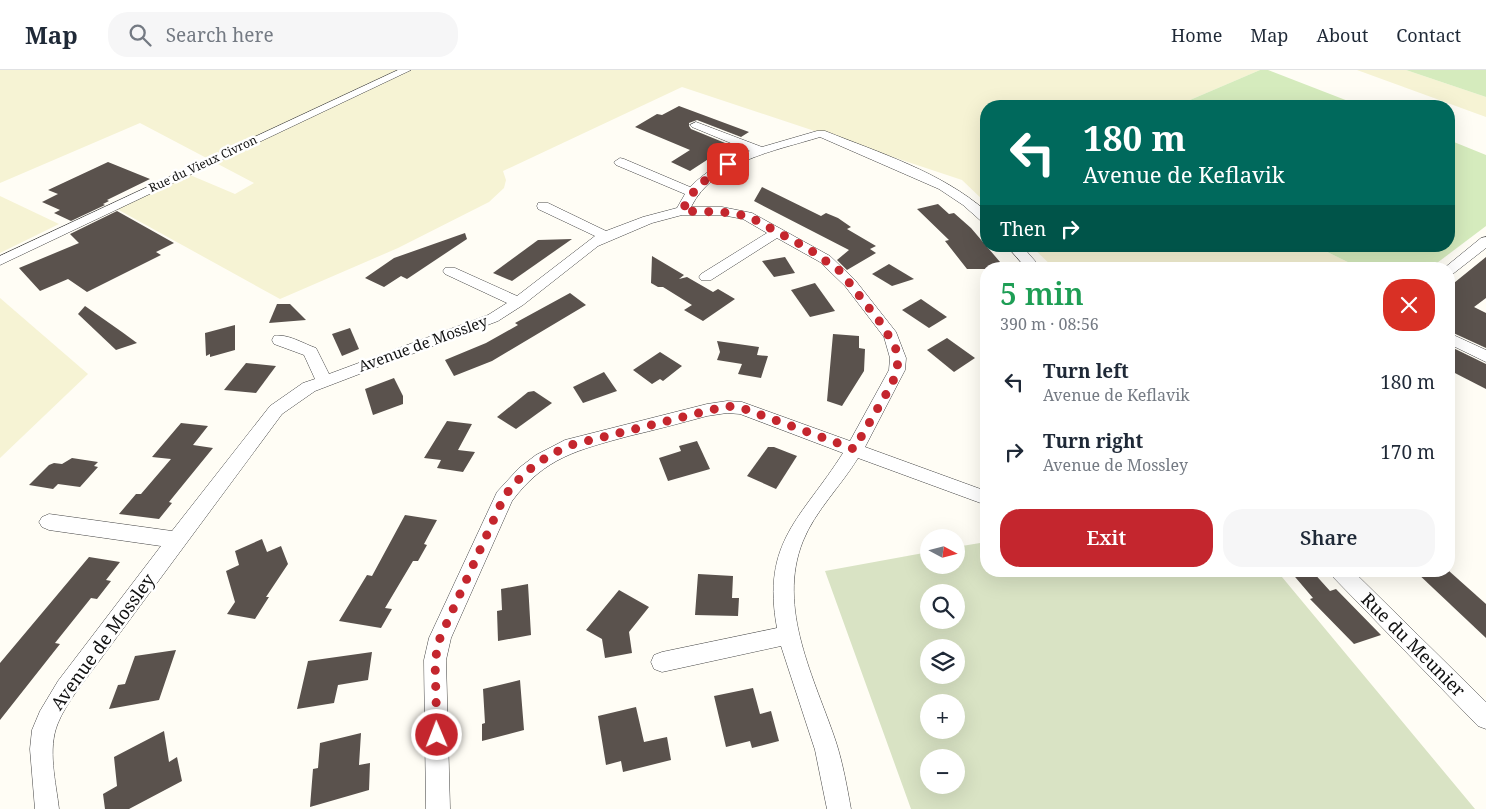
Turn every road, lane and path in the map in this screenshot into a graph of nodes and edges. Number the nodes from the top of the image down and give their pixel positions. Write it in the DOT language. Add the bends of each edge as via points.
graph roads {
  1 [pos="406,70"];
  2 [pos="696,125"];
  3 [pos="762,151"];
  4 [pos="620,162"];
  5 [pos="692,192"];
  6 [pos="543,206"];
  7 [pos="682,211"];
  8 [pos="980,213"];
  9 [pos="778,232"];
  10 [pos="605,236"];
  11 [pos="1486,241"];
  12 [pos="1019,252"];
  13 [pos="0,261"];
  14 [pos="1029,262"];
  15 [pos="1455,265"];
  16 [pos="450,271"];
  17 [pos="706,277"];
  18 [pos="518,302"];
  19 [pos="280,340"];
  20 [pos="1455,341"];
  21 [pos="1486,357"];
  22 [pos="324,381"];
  23 [pos="854,449"];
  24 [pos="980,496"];
  25 [pos="49,522"];
  26 [pos="177,540"];
  27 [pos="1346,577"];
  28 [pos="790,635"];
  29 [pos="662,662"];
  30 [pos="1486,718"];
  31 [pos="48,809"];
  32 [pos="438,809"];
  33 [pos="838,809"];
  1 -- 13 [label="street, Rue du Vieux Civron"];
  2 -- 3 [label="street"];
  3 -- 5 [label="street" via="728,164"];
  3 -- 8 [label="street" via="821,133 943,186"];
  4 -- 5 [label="street"];
  5 -- 7 [label="street"];
  6 -- 10 [label="street"];
  7 -- 9 [label="street" via="735,213 748,216"];
  7 -- 10 [label="street, Avenue de Mossley"];
  9 -- 17 [label="street"];
  9 -- 23 [label="street" via="840,271 866,301 895,346 898,358 892,384"];
  10 -- 18 [label="street, Avenue de Mossley"];
  11 -- 15 [label="street"];
  12 -- 14 [label="street"];
  16 -- 18 [label="street"];
  18 -- 22 [label="street, Avenue de Mossley" via="480,324"];
  19 -- 22 [label="street" via="310,352"];
  20 -- 21 [label="street"];
  22 -- 26 [label="street, Avenue de Mossley" via="292,398 266,421"];
  23 -- 24 [label="street"];
  23 -- 28 [label="street" via="802,522 792,542 783,585 784,611"];
  23 -- 32 [label="street" via="742,408 727,406 571,445 534,465 516,480 504,497 440,638 435,660"];
  25 -- 26 [label="street"];
  26 -- 31 [label="street, Avenue de Mossley" via="52,710 44,730 42,748"];
  27 -- 30 [label="street, Rue du Meunier"];
  28 -- 29 [label="street"];
  28 -- 33 [label="street" via="825,745"];
}
